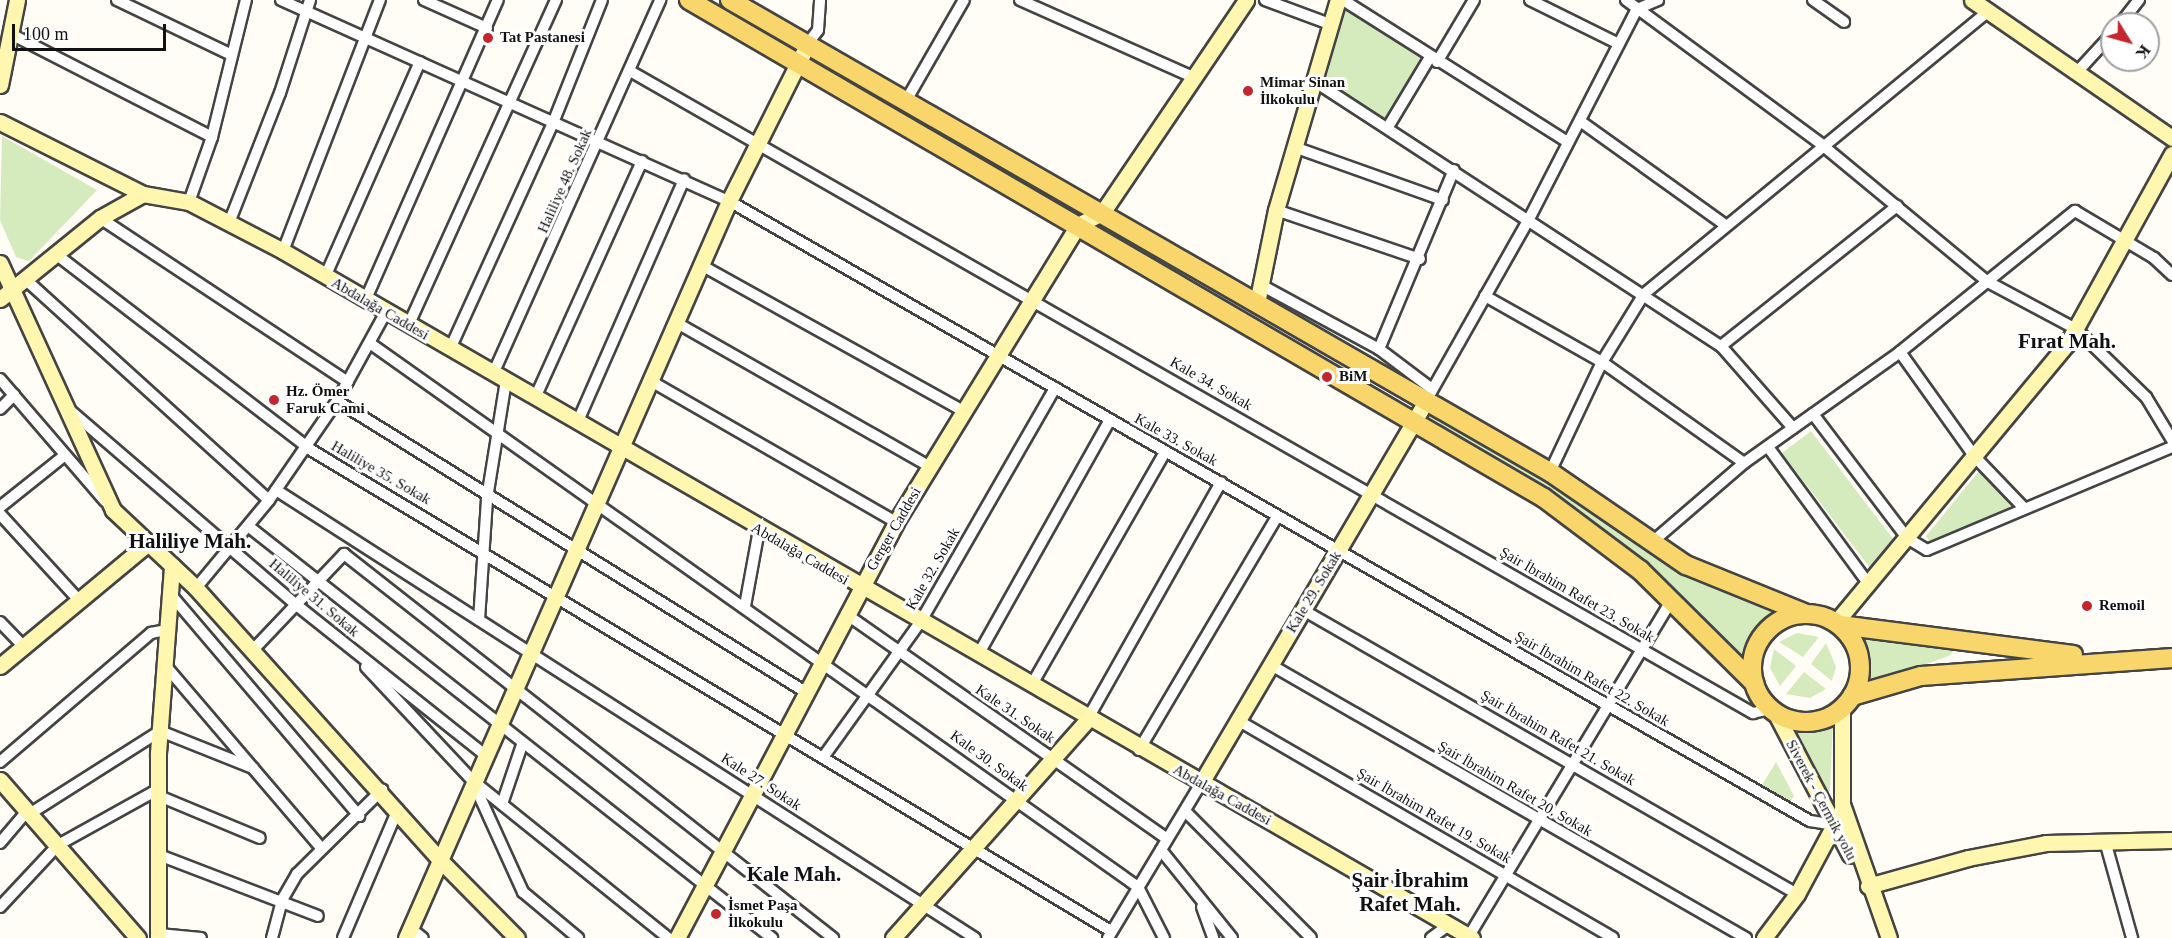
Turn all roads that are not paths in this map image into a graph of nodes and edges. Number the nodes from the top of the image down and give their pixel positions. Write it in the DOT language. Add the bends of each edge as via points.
graph roads {
  1 [pos="17,0"];
  2 [pos="117,0"];
  3 [pos="246,0"];
  4 [pos="281,0"];
  5 [pos="380,0"];
  6 [pos="424,0"];
  7 [pos="498,0"];
  8 [pos="556,0"];
  9 [pos="602,0"];
  10 [pos="660,0"];
  11 [pos="689,0"];
  12 [pos="730,0"];
  13 [pos="820,0"];
  14 [pos="964,0"];
  15 [pos="1020,0"];
  16 [pos="1246,0"];
  17 [pos="1264,0"];
  18 [pos="1338,0"];
  19 [pos="1344,0"];
  20 [pos="1474,0"];
  21 [pos="1530,0"];
  22 [pos="1626,0"];
  23 [pos="1658,0"];
  24 [pos="1813,0"];
  25 [pos="1971,0"];
  26 [pos="2139,0"];
  27 [pos="308,5"];
  28 [pos="749,6"];
  29 [pos="1637,9"];
  30 [pos="1988,11"];
  31 [pos="2130,12"];
  32 [pos="1844,22"];
  33 [pos="1330,24"];
  34 [pos="487,28"];
  35 [pos="11,34"];
  36 [pos="364,40"];
  37 [pos="808,43"];
  38 [pos="1619,44"];
  39 [pos="2100,47"];
  40 [pos="232,55"];
  41 [pos="1434,59"];
  42 [pos="420,62"];
  43 [pos="800,65"];
  44 [pos="630,71"];
  45 [pos="2078,71"];
  46 [pos="1191,76"];
  47 [pos="1314,81"];
  48 [pos="464,84"];
  49 [pos="0,85"];
  50 [pos="907,99"];
  51 [pos="508,102"];
  52 [pos="1580,121"];
  53 [pos="0,122"];
  54 [pos="554,123"];
  55 [pos="1388,127"];
  56 [pos="212,137"];
  57 [pos="2172,138"];
  58 [pos="599,142"];
  59 [pos="1568,142"];
  60 [pos="761,144"];
  61 [pos="1821,144"];
  62 [pos="1294,147"];
  63 [pos="2172,154"];
  64 [pos="642,161"];
  65 [pos="1454,170"];
  66 [pos="684,179"];
  67 [pos="143,194"];
  68 [pos="1443,200"];
  69 [pos="729,201"];
  70 [pos="189,202"];
  71 [pos="1897,206"];
  72 [pos="1276,210"];
  73 [pos="1101,213"];
  74 [pos="100,218"];
  75 [pos="1529,219"];
  76 [pos="229,223"];
  77 [pos="1078,225"];
  78 [pos="1725,225"];
  79 [pos="2124,241"];
  80 [pos="283,251"];
  81 [pos="57,255"];
  82 [pos="1420,259"];
  83 [pos="0,263"];
  84 [pos="701,265"];
  85 [pos="2172,276"];
  86 [pos="325,277"];
  87 [pos="25,279"];
  88 [pos="1988,282"];
  89 [pos="12,288"];
  90 [pos="1259,294"];
  91 [pos="1644,294"];
  92 [pos="1485,296"];
  93 [pos="0,299"];
  94 [pos="1034,300"];
  95 [pos="365,301"];
  96 [pos="386,312"];
  97 [pos="677,323"];
  98 [pos="409,324"];
  99 [pos="2076,329"];
  100 [pos="371,344"];
  101 [pos="1721,346"];
  102 [pos="1379,349"];
  103 [pos="450,350"];
  104 [pos="1900,352"];
  105 [pos="999,357"];
  106 [pos="1602,362"];
  107 [pos="499,377"];
  108 [pos="0,379"];
  109 [pos="649,380"];
  110 [pos="348,382"];
  111 [pos="1055,388"];
  112 [pos="14,395"];
  113 [pos="1429,395"];
  114 [pos="535,398"];
  115 [pos="337,402"];
  116 [pos="0,409"];
  117 [pos="72,412"];
  118 [pos="965,412"];
  119 [pos="1813,414"];
  120 [pos="1110,420"];
  121 [pos="578,421"];
  122 [pos="1416,422"];
  123 [pos="1793,428"];
  124 [pos="495,430"];
  125 [pos="2172,440"];
  126 [pos="307,443"];
  127 [pos="621,446"];
  128 [pos="1768,447"];
  129 [pos="2172,447"];
  130 [pos="1165,452"];
  131 [pos="64,456"];
  132 [pos="1975,458"];
  133 [pos="1744,463"];
  134 [pos="931,467"];
  135 [pos="1550,471"];
  136 [pos="1221,482"];
  137 [pos="276,490"];
  138 [pos="1372,494"];
  139 [pos="487,498"];
  140 [pos="596,499"];
  141 [pos="269,500"];
  142 [pos="0,507"];
  143 [pos="2023,507"];
  144 [pos="113,510"];
  145 [pos="0,514"];
  146 [pos="1276,517"];
  147 [pos="896,522"];
  148 [pos="248,526"];
  149 [pos="759,530"];
  150 [pos="1907,538"];
  151 [pos="354,540"];
  152 [pos="148,543"];
  153 [pos="1651,543"];
  154 [pos="232,547"];
  155 [pos="576,547"];
  156 [pos="482,549"];
  157 [pos="1337,552"];
  158 [pos="344,554"];
  159 [pos="172,566"];
  160 [pos="320,584"];
  161 [pos="1870,586"];
  162 [pos="196,588"];
  163 [pos="861,589"];
  164 [pos="556,595"];
  165 [pos="172,596"];
  166 [pos="78,599"];
  167 [pos="1671,601"];
  168 [pos="746,606"];
  169 [pos="299,607"];
  170 [pos="1303,610"];
  171 [pos="1804,613"];
  172 [pos="846,614"];
  173 [pos="479,620"];
  174 [pos="921,621"];
  175 [pos="0,622"];
  176 [pos="1838,623"];
  177 [pos="167,630"];
  178 [pos="339,639"];
  179 [pos="23,646"];
  180 [pos="1638,648"];
  181 [pos="252,651"];
  182 [pos="530,653"];
  183 [pos="897,653"];
  184 [pos="978,655"];
  185 [pos="2172,658"];
  186 [pos="2126,660"];
  187 [pos="822,661"];
  188 [pos="164,664"];
  189 [pos="1271,665"];
  190 [pos="0,666"];
  191 [pos="1754,683"];
  192 [pos="1031,686"];
  193 [pos="513,691"];
  194 [pos="804,691"];
  195 [pos="866,692"];
  196 [pos="1847,702"];
  197 [pos="1609,705"];
  198 [pos="1773,711"];
  199 [pos="1087,720"];
  200 [pos="1239,721"];
  201 [pos="499,723"];
  202 [pos="160,731"];
  203 [pos="783,731"];
  204 [pos="523,742"];
  205 [pos="1139,750"];
  206 [pos="486,755"];
  207 [pos="824,756"];
  208 [pos="1056,760"];
  209 [pos="0,762"];
  210 [pos="1573,764"];
  211 [pos="253,768"];
  212 [pos="0,780"];
  213 [pos="473,781"];
  214 [pos="1201,783"];
  215 [pos="382,790"];
  216 [pos="159,792"];
  217 [pos="751,794"];
  218 [pos="1019,801"];
  219 [pos="502,804"];
  220 [pos="1842,804"];
  221 [pos="398,809"];
  222 [pos="30,812"];
  223 [pos="1186,812"];
  224 [pos="359,816"];
  225 [pos="1538,820"];
  226 [pos="1834,825"];
  227 [pos="260,838"];
  228 [pos="1167,839"];
  229 [pos="2172,840"];
  230 [pos="2105,841"];
  231 [pos="0,843"];
  232 [pos="58,845"];
  233 [pos="974,848"];
  234 [pos="322,849"];
  235 [pos="1161,850"];
  236 [pos="722,852"];
  237 [pos="159,855"];
  238 [pos="441,861"];
  239 [pos="1507,875"];
  240 [pos="1868,886"];
  241 [pos="707,887"];
  242 [pos="1138,887"];
  243 [pos="1797,894"];
  244 [pos="282,900"];
  245 [pos="1200,901"];
  246 [pos="923,905"];
  247 [pos="0,907"];
  248 [pos="318,916"];
  249 [pos="1449,925"];
  250 [pos="408,933"];
  251 [pos="1109,934"];
  252 [pos="159,936"];
  253 [pos="1470,937"];
  254 [pos="138,938"];
  255 [pos="201,938"];
  256 [pos="272,938"];
  257 [pos="343,938"];
  258 [pos="423,938"];
  259 [pos="517,938"];
  260 [pos="578,938"];
  261 [pos="668,938"];
  262 [pos="677,938"];
  263 [pos="772,938"];
  264 [pos="833,938"];
  265 [pos="893,938"];
  266 [pos="975,938"];
  267 [pos="1164,938"];
  268 [pos="1213,938"];
  269 [pos="1232,938"];
  270 [pos="1311,938"];
  271 [pos="1431,938"];
  272 [pos="1613,938"];
  273 [pos="1746,938"];
  274 [pos="1764,938"];
  275 [pos="1889,938"];
  276 [pos="2132,938"];
  1 -- 35 [label="street"];
  2 -- 40 [label="street"];
  3 -- 40 [label="street"];
  4 -- 27 [label="street, Kale 33. Sokak"];
  5 -- 36 [label="street"];
  6 -- 34 [label="street"];
  7 -- 34 [label="street"];
  8 -- 51 [label="street"];
  9 -- 54 [label="street"];
  10 -- 44 [label="street, Haliliye 48. Sokak"];
  11 -- 43 [label="main road"];
  12 -- 28 [label="main road"];
  13 -- 37 [label="street" via="818,30"];
  14 -- 50 [label="street"];
  15 -- 46 [label="street"];
  16 -- 46 [label="street"];
  17 -- 33 [label="street"];
  18 -- 33 [label="street"];
  19 -- 41 [label="street"];
  20 -- 41 [label="street"];
  21 -- 38 [label="street"];
  22 -- 29 [label="street"];
  23 -- 29 [label="street"];
  24 -- 32 [label="street"];
  25 -- 30 [label="street"];
  26 -- 31 [label="street"];
  27 -- 36 [label="street, Kale 33. Sokak"];
  27 -- 76 [label="street"];
  28 -- 37 [label="main road"];
  29 -- 38 [label="street"];
  29 -- 61 [label="street"];
  30 -- 45 [label="street"];
  30 -- 61 [label="street"];
  33 -- 47 [label="street"];
  34 -- 48 [label="street"];
  35 -- 49 [label="street"];
  35 -- 56 [label="street"];
  36 -- 42 [label="street, Kale 33. Sokak"];
  36 -- 80 [label="street"];
  37 -- 43 [label="street"];
  37 -- 50 [label="main road"];
  38 -- 52 [label="street"];
  39 -- 45 [label="street"];
  40 -- 56 [label="street"];
  41 -- 55 [label="street"];
  41 -- 59 [label="street"];
  42 -- 48 [label="street, Kale 33. Sokak"];
  42 -- 86 [label="street"];
  43 -- 60 [label="street"];
  43 -- 77 [label="main road"];
  44 -- 58 [label="street, Haliliye 48. Sokak"];
  44 -- 60 [label="street, Kale 34. Sokak"];
  45 -- 57 [label="street"];
  46 -- 73 [label="street"];
  47 -- 55 [label="street"];
  47 -- 62 [label="street"];
  48 -- 51 [label="street, Kale 33. Sokak"];
  48 -- 95 [label="street"];
  50 -- 73 [label="main road"];
  51 -- 54 [label="street, Kale 33. Sokak"];
  51 -- 98 [label="street"];
  52 -- 59 [label="street"];
  52 -- 78 [label="street"];
  53 -- 67 [label="street, Abdalağa Caddesi"];
  54 -- 58 [label="street, Kale 33. Sokak"];
  54 -- 103 [label="street"];
  55 -- 65 [label="street"];
  56 -- 70 [label="street"];
  58 -- 64 [label="street, Kale 33. Sokak"];
  58 -- 107 [label="street, Haliliye 48. Sokak"];
  59 -- 75 [label="street"];
  60 -- 69 [label="street"];
  60 -- 94 [label="street, Kale 34. Sokak"];
  61 -- 71 [label="street"];
  61 -- 78 [label="street"];
  62 -- 68 [label="street"];
  62 -- 72 [label="street"];
  63 -- 79 [label="street"];
  64 -- 66 [label="street, Kale 33. Sokak"];
  64 -- 114 [label="street"];
  65 -- 68 [label="street"];
  65 -- 75 [label="street"];
  66 -- 69 [label="street, Kale 33. Sokak"];
  66 -- 121 [label="street"];
  67 -- 70 [label="street, Abdalağa Caddesi"];
  67 -- 74 [label="street"];
  68 -- 82 [label="street"];
  69 -- 84 [label="street"];
  69 -- 105 [label="street, Kale 33. Sokak"];
  70 -- 76 [label="street, Abdalağa Caddesi"];
  71 -- 88 [label="street"];
  71 -- 101 [label="street"];
  72 -- 82 [label="street"];
  72 -- 90 [label="street"];
  73 -- 77 [label="street"];
  73 -- 90 [label="main road"];
  74 -- 81 [label="street"];
  74 -- 110 [label="street"];
  75 -- 91 [label="street"];
  75 -- 92 [label="street"];
  76 -- 80 [label="street, Abdalağa Caddesi"];
  77 -- 94 [label="street, Gerger Caddesi"];
  77 -- 122 [label="main road"];
  78 -- 91 [label="street"];
  79 -- 85 [label="street"];
  79 -- 88 [label="street" via="2075,211"];
  79 -- 99 [label="street"];
  80 -- 86 [label="street, Abdalağa Caddesi"];
  81 -- 87 [label="street"];
  81 -- 126 [label="street, Haliliye 35. Sokak"];
  82 -- 102 [label="street"];
  83 -- 89 [label="street"];
  84 -- 97 [label="street"];
  84 -- 118 [label="street"];
  86 -- 95 [label="street, Abdalağa Caddesi"];
  87 -- 89 [label="street"];
  87 -- 141 [label="street"];
  88 -- 99 [label="street"];
  88 -- 104 [label="street"];
  89 -- 93 [label="street"];
  89 -- 117 [label="street"];
  90 -- 102 [label="street"];
  90 -- 113 [label="main road"];
  91 -- 101 [label="street"];
  91 -- 106 [label="street"];
  92 -- 106 [label="street"];
  92 -- 113 [label="street"];
  94 -- 105 [label="street, Gerger Caddesi"];
  94 -- 138 [label="street, Kale 34. Sokak"];
  95 -- 96 [label="street, Abdalağa Caddesi"];
  96 -- 98 [label="street, Abdalağa Caddesi"];
  96 -- 100 [label="street"];
  97 -- 109 [label="street"];
  97 -- 134 [label="street"];
  98 -- 103 [label="street, Abdalağa Caddesi"];
  99 -- 125 [label="street" via="2146,397"];
  99 -- 132 [label="street"];
  100 -- 110 [label="street"];
  100 -- 124 [label="street, Kale 30. Sokak"];
  101 -- 123 [label="street"];
  102 -- 113 [label="street"];
  103 -- 107 [label="street, Abdalağa Caddesi"];
  104 -- 119 [label="street"];
  104 -- 132 [label="street"];
  105 -- 111 [label="street, Kale 33. Sokak"];
  105 -- 118 [label="street, Gerger Caddesi"];
  106 -- 133 [label="street"];
  106 -- 135 [label="street"];
  107 -- 114 [label="street, Abdalağa Caddesi"];
  107 -- 124 [label="street, Haliliye 48. Sokak"];
  108 -- 112 [label="street"];
  109 -- 127 [label="street"];
  109 -- 147 [label="street"];
  110 -- 115 [label="street"];
  111 -- 120 [label="street, Kale 33. Sokak"];
  111 -- 174 [label="street, Kale 32. Sokak"];
  112 -- 116 [label="street"];
  112 -- 131 [label="street"];
  113 -- 122 [label="street, Kale 29. Sokak"];
  113 -- 135 [label="main road"];
  114 -- 121 [label="street, Abdalağa Caddesi"];
  115 -- 126 [label="street"];
  115 -- 139 [label="street"];
  117 -- 144 [label="street"];
  117 -- 154 [label="street, Haliliye 31. Sokak"];
  118 -- 134 [label="street, Gerger Caddesi"];
  119 -- 123 [label="street"];
  119 -- 150 [label="street"];
  120 -- 130 [label="street, Kale 33. Sokak"];
  120 -- 184 [label="street"];
  121 -- 127 [label="street, Abdalağa Caddesi"];
  122 -- 138 [label="street, Kale 29. Sokak"];
  122 -- 167 [label="main road" via="1582,523"];
  123 -- 128 [label="street"];
  124 -- 139 [label="street, Haliliye 48. Sokak"];
  124 -- 140 [label="street, Kale 30. Sokak"];
  126 -- 137 [label="street"];
  126 -- 156 [label="street, Haliliye 35. Sokak"];
  127 -- 140 [label="street"];
  127 -- 149 [label="street, Abdalağa Caddesi"];
  128 -- 133 [label="street"];
  128 -- 161 [label="street"];
  129 -- 143 [label="street"];
  130 -- 136 [label="street, Kale 33. Sokak"];
  130 -- 192 [label="street"];
  131 -- 142 [label="street"];
  131 -- 144 [label="street"];
  132 -- 143 [label="street"];
  132 -- 150 [label="street"];
  133 -- 153 [label="street"];
  134 -- 147 [label="street, Gerger Caddesi"];
  135 -- 153 [label="main road"];
  136 -- 146 [label="street, Kale 33. Sokak"];
  136 -- 199 [label="street"];
  137 -- 141 [label="street"];
  137 -- 151 [label="street, Kale 27. Sokak"];
  138 -- 157 [label="street, Kale 29. Sokak"];
  138 -- 180 [label="street, Şair İbrahim Rafet 23. Sokak"];
  139 -- 155 [label="street"];
  139 -- 156 [label="street, Haliliye 48. Sokak"];
  140 -- 155 [label="street"];
  140 -- 168 [label="street, Kale 30. Sokak"];
  141 -- 148 [label="street"];
  143 -- 150 [label="street" via="1927,550"];
  144 -- 152 [label="street"];
  145 -- 166 [label="street"];
  146 -- 157 [label="street, Kale 33. Sokak"];
  146 -- 205 [label="street"];
  147 -- 163 [label="street, Gerger Caddesi"];
  148 -- 154 [label="street"];
  148 -- 160 [label="street"];
  149 -- 163 [label="street, Abdalağa Caddesi"];
  149 -- 168 [label="street"];
  150 -- 161 [label="street"];
  151 -- 158 [label="street"];
  151 -- 173 [label="street, Kale 27. Sokak"];
  152 -- 159 [label="street"];
  152 -- 166 [label="street"];
  153 -- 171 [label="main road" via="1686,565"];
  154 -- 162 [label="street"];
  154 -- 169 [label="street, Haliliye 31. Sokak"];
  155 -- 164 [label="street"];
  155 -- 194 [label="street"];
  156 -- 164 [label="street, Haliliye 35. Sokak"];
  156 -- 173 [label="street, Haliliye 48. Sokak"];
  157 -- 170 [label="street, Kale 29. Sokak"];
  157 -- 197 [label="street, Şair İbrahim Rafet 22. Sokak"];
  158 -- 160 [label="street"];
  158 -- 193 [label="street"];
  159 -- 162 [label="street"];
  159 -- 165 [label="street"];
  160 -- 169 [label="street"];
  160 -- 201 [label="street"];
  161 -- 176 [label="street"];
  162 -- 181 [label="street"];
  163 -- 172 [label="street, Gerger Caddesi"];
  163 -- 174 [label="street, Abdalağa Caddesi"];
  164 -- 182 [label="street"];
  164 -- 203 [label="street, Haliliye 35. Sokak"];
  165 -- 177 [label="street"];
  165 -- 224 [label="street"];
  166 -- 179 [label="street"];
  167 -- 180 [label="street"];
  167 -- 191 [label="main road"];
  168 -- 187 [label="street, Kale 30. Sokak"];
  169 -- 178 [label="street, Haliliye 31. Sokak"];
  169 -- 181 [label="street"];
  170 -- 189 [label="street, Kale 29. Sokak"];
  170 -- 210 [label="street, Şair İbrahim Rafet 21. Sokak"];
  171 -- 176 [label="main road"];
  171 -- 191 [label="main road" via="1777,621 1762,636 1753,655"];
  172 -- 183 [label="street, Kale 31. Sokak"];
  172 -- 187 [label="street, Gerger Caddesi"];
  173 -- 182 [label="street, Kale 27. Sokak"];
  174 -- 183 [label="street, Kale 32. Sokak"];
  174 -- 184 [label="street, Abdalağa Caddesi"];
  175 -- 179 [label="street"];
  176 -- 186 [label="main road"];
  176 -- 196 [label="main road" via="1858,651 1858,682"];
  177 -- 188 [label="street"];
  177 -- 209 [label="street" via="151,633"];
  178 -- 206 [label="street, Haliliye 31. Sokak"];
  178 -- 213 [label="street"];
  179 -- 190 [label="street"];
  180 -- 197 [label="street"];
  180 -- 198 [label="street, Şair İbrahim Rafet 23. Sokak" via="1753,713"];
  181 -- 215 [label="street"];
  182 -- 193 [label="street"];
  182 -- 217 [label="street, Kale 27. Sokak"];
  183 -- 195 [label="street, Kale 32. Sokak"];
  183 -- 208 [label="street, Kale 31. Sokak"];
  184 -- 192 [label="street, Abdalağa Caddesi"];
  185 -- 186 [label="main road"];
  186 -- 196 [label="main road" via="1921,676"];
  187 -- 194 [label="street, Gerger Caddesi"];
  187 -- 195 [label="street, Kale 30. Sokak"];
  188 -- 202 [label="street"];
  188 -- 211 [label="street"];
  189 -- 200 [label="street, Kale 29. Sokak"];
  189 -- 225 [label="street, Şair İbrahim Rafet 20. Sokak"];
  191 -- 198 [label="main road"];
  192 -- 199 [label="street, Abdalağa Caddesi"];
  193 -- 201 [label="street"];
  193 -- 236 [label="street"];
  194 -- 203 [label="street, Gerger Caddesi"];
  195 -- 207 [label="street, Kale 32. Sokak"];
  195 -- 218 [label="street, Kale 30. Sokak"];
  196 -- 198 [label="main road" via="1803,722"];
  196 -- 220 [label="street, Siverek - Çermik yolu"];
  197 -- 210 [label="street"];
  197 -- 226 [label="street, Şair İbrahim Rafet 22. Sokak" via="1810,821"];
  198 -- 226 [label="street, Siverek - Çermik yolu"];
  199 -- 205 [label="street, Abdalağa Caddesi"];
  199 -- 208 [label="street"];
  200 -- 214 [label="street, Kale 29. Sokak"];
  200 -- 239 [label="street, Şair İbrahim Rafet 19. Sokak"];
  201 -- 204 [label="street"];
  201 -- 206 [label="street"];
  202 -- 211 [label="street"];
  202 -- 216 [label="street"];
  202 -- 222 [label="street"];
  203 -- 207 [label="street, Haliliye 35. Sokak"];
  203 -- 217 [label="street, Gerger Caddesi"];
  204 -- 219 [label="street"];
  204 -- 241 [label="street"];
  205 -- 214 [label="street, Abdalağa Caddesi"];
  206 -- 213 [label="street"];
  207 -- 233 [label="street, Haliliye 35. Sokak"];
  208 -- 218 [label="street"];
  208 -- 228 [label="street, Kale 31. Sokak"];
  210 -- 225 [label="street"];
  210 -- 243 [label="street, Şair İbrahim Rafet 21. Sokak"];
  211 -- 234 [label="street"];
  212 -- 222 [label="street"];
  213 -- 219 [label="street"];
  213 -- 238 [label="street"];
  213 -- 260 [label="street" via="523,892"];
  214 -- 223 [label="street"];
  214 -- 249 [label="street, Abdalağa Caddesi"];
  215 -- 221 [label="street"];
  215 -- 224 [label="street"];
  216 -- 227 [label="street"];
  216 -- 232 [label="street"];
  216 -- 237 [label="street"];
  217 -- 236 [label="street, Gerger Caddesi"];
  217 -- 246 [label="street, Kale 27. Sokak"];
  218 -- 233 [label="street"];
  218 -- 242 [label="street, Kale 30. Sokak"];
  219 -- 261 [label="street"];
  220 -- 226 [label="street"];
  220 -- 240 [label="street, Siverek - Çermik yolu"];
  221 -- 238 [label="street"];
  221 -- 257 [label="street"];
  222 -- 231 [label="street"];
  222 -- 232 [label="street"];
  223 -- 228 [label="street"];
  223 -- 270 [label="street"];
  224 -- 234 [label="street"];
  225 -- 239 [label="street"];
  225 -- 273 [label="street, Şair İbrahim Rafet 20. Sokak"];
  226 -- 240 [label="street, Siverek - Çermik yolu"];
  226 -- 243 [label="street"];
  228 -- 235 [label="street"];
  229 -- 230 [label="street"];
  230 -- 240 [label="street" via="2046,843 1968,858"];
  230 -- 276 [label="street"];
  232 -- 247 [label="street"];
  232 -- 254 [label="street"];
  233 -- 246 [label="street"];
  233 -- 251 [label="street, Haliliye 35. Sokak"];
  234 -- 244 [label="street"];
  235 -- 242 [label="street"];
  235 -- 245 [label="street"];
  236 -- 241 [label="street, Gerger Caddesi"];
  236 -- 264 [label="street"];
  237 -- 244 [label="street"];
  237 -- 252 [label="street"];
  238 -- 250 [label="street"];
  238 -- 259 [label="street"];
  239 -- 253 [label="street"];
  239 -- 272 [label="street, Şair İbrahim Rafet 19. Sokak"];
  240 -- 275 [label="street, Siverek - Çermik yolu"];
  241 -- 262 [label="street, Gerger Caddesi"];
  241 -- 263 [label="street"];
  242 -- 251 [label="street"];
  242 -- 267 [label="street"];
  243 -- 274 [label="street"];
  244 -- 248 [label="street"];
  244 -- 256 [label="street"];
  245 -- 268 [label="street"];
  245 -- 269 [label="street"];
  246 -- 265 [label="street"];
  246 -- 266 [label="street, Kale 27. Sokak"];
  249 -- 253 [label="street, Abdalağa Caddesi"];
  249 -- 271 [label="street"];
  250 -- 258 [label="street"];
  252 -- 255 [label="street"];
}
